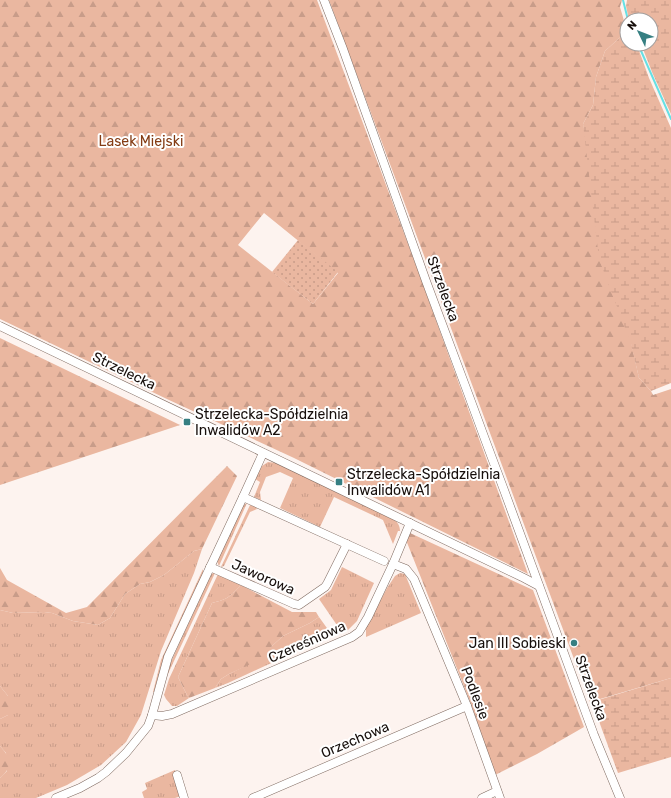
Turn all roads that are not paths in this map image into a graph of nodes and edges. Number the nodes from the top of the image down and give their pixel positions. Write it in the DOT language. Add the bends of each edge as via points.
graph roads {
  1 [pos="324,0"];
  2 [pos="0,326"];
  3 [pos="263,452"];
  4 [pos="243,497"];
  5 [pos="410,523"];
  6 [pos="347,544"];
  7 [pos="384,561"];
  8 [pos="393,564"];
  9 [pos="210,567"];
  10 [pos="539,586"];
  11 [pos="467,706"];
  12 [pos="152,714"];
  13 [pos="177,775"];
  14 [pos="498,795"];
  15 [pos="56,798"];
  16 [pos="184,798"];
  17 [pos="253,798"];
  18 [pos="482,798"];
  19 [pos="620,798"];
  1 -- 10 [label="street, Strzelecka"];
  2 -- 3 [label="street, Strzelecka"];
  3 -- 4 [label="street"];
  3 -- 5 [label="street, Strzelecka"];
  4 -- 6 [label="street"];
  4 -- 9 [label="street"];
  5 -- 8 [label="street, Czereśniowa"];
  5 -- 10 [label="street, Strzelecka"];
  6 -- 7 [label="street"];
  6 -- 9 [label="street, Jaworowa" via="325,587 299,605"];
  8 -- 11 [label="street, Podlesie" via="406,569 414,579"];
  8 -- 12 [label="street, Czereśniowa" via="364,625 352,637 172,714"];
  9 -- 12 [label="street" via="168,657"];
  10 -- 19 [label="street, Strzelecka"];
  11 -- 14 [label="street, Podlesie"];
  11 -- 17 [label="street, Orzechowa"];
  12 -- 15 [label="street" via="148,726 138,739 106,772 80,788"];
  13 -- 16 [label="street"];
  14 -- 18 [label="street"];
}
